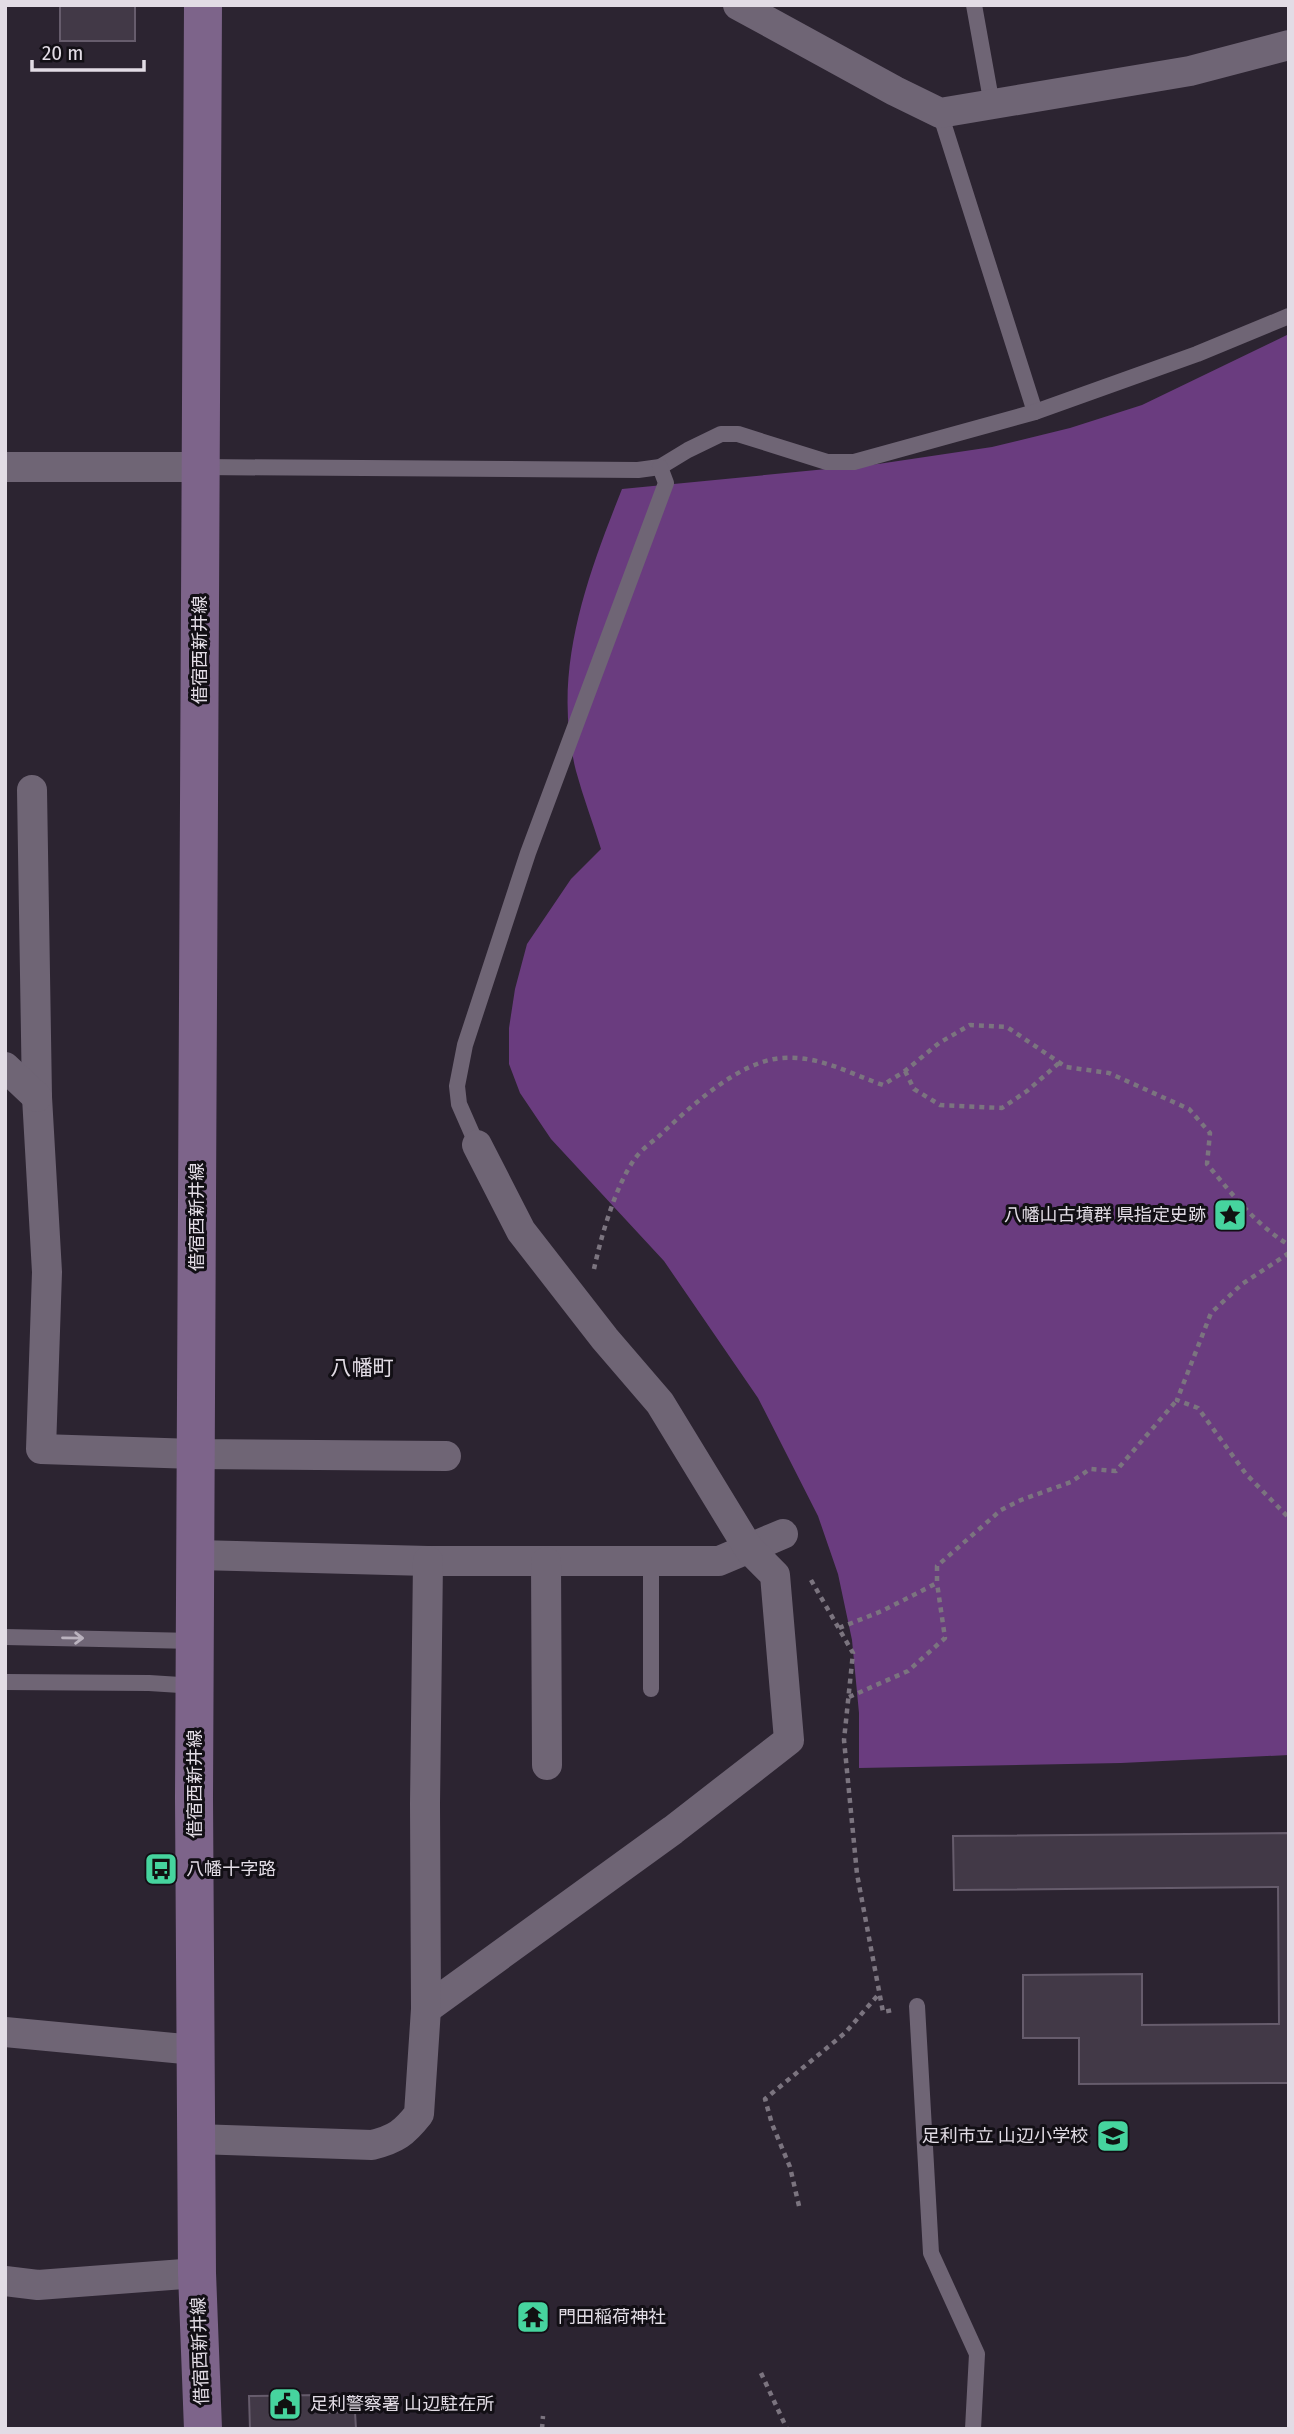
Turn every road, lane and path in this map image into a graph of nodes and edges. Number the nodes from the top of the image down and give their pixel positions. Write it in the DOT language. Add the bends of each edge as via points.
graph roads {
  1 [pos="204,5"];
  2 [pos="738,5"];
  3 [pos="974,5"];
  4 [pos="1289,45"];
  5 [pos="992,105"];
  6 [pos="940,113"];
  7 [pos="1289,316"];
  8 [pos="1035,412"];
  9 [pos="5,467"];
  10 [pos="201,467"];
  11 [pos="660,467"];
  12 [pos="32,790"];
  13 [pos="1059,1063"];
  14 [pos="5,1067"];
  15 [pos="905,1070"];
  16 [pos="37,1097"];
  17 [pos="477,1145"];
  18 [pos="1289,1245"];
  19 [pos="1289,1253"];
  20 [pos="584,1312"];
  21 [pos="1177,1400"];
  22 [pos="195,1454"];
  23 [pos="446,1456"];
  24 [pos="1289,1518"];
  25 [pos="783,1534"];
  26 [pos="749,1549"];
  27 [pos="197,1555"];
  28 [pos="428,1561"];
  29 [pos="652,1561"];
  30 [pos="545,1562"];
  31 [pos="937,1583"];
  32 [pos="839,1628"];
  33 [pos="5,1637"];
  34 [pos="196,1641"];
  35 [pos="5,1682"];
  36 [pos="196,1686"];
  37 [pos="651,1689"];
  38 [pos="849,1697"];
  39 [pos="547,1765"];
  40 [pos="879,1994"];
  41 [pos="917,2006"];
  42 [pos="426,2009"];
  43 [pos="5,2032"];
  44 [pos="195,2050"];
  45 [pos="196,2139"];
  46 [pos="799,2206"];
  47 [pos="197,2273"];
  48 [pos="5,2281"];
  49 [pos="761,2374"];
  50 [pos="543,2416"];
  51 [pos="203,2429"];
  52 [pos="542,2429"];
  53 [pos="787,2429"];
  54 [pos="974,2429"];
  1 -- 10 [label="main road, 借宿西新井線"];
  2 -- 6 [label="street"];
  3 -- 5 [label="lane"];
  4 -- 5 [label="street" via="1190,71"];
  5 -- 6 [label="street"];
  6 -- 8 [label="lane"];
  7 -- 8 [label="lane"];
  8 -- 11 [label="lane" via="853,461 827,462 738,434 721,434"];
  9 -- 10 [label="street"];
  10 -- 11 [label="lane"];
  10 -- 22 [label="main road, 借宿西新井線"];
  11 -- 17 [label="lane" via="666,483 528,853 465,1045 457,1086 459,1104"];
  12 -- 16 [label="street"];
  13 -- 15 [label="path" via="1007,1027 970,1025"];
  13 -- 15 [label="path" via="1003,1108 940,1105 914,1089"];
  13 -- 18 [label="path" via="1109,1073 1189,1109 1210,1133 1207,1164 1237,1201"];
  14 -- 16 [label="street"];
  15 -- 20 [label="path" via="883,1084 828,1062 782,1058 760,1062 727,1080 635,1157 617,1189"];
  16 -- 22 [label="street" via="47,1272 41,1449"];
  17 -- 20 [label="street" via="521,1231"];
  19 -- 21 [label="path" via="1242,1284 1211,1313"];
  20 -- 26 [label="street" via="660,1403"];
  21 -- 24 [label="path" via="1198,1408 1246,1474"];
  21 -- 31 [label="path" via="1116,1471 1090,1469 1071,1482 1001,1510 937,1566"];
  22 -- 23 [label="street"];
  22 -- 27 [label="main road, 借宿西新井線"];
  25 -- 26 [label="street"];
  25 -- 32 [label="path"];
  26 -- 29 [label="street" via="719,1561"];
  26 -- 42 [label="street" via="775,1575 789,1740"];
  27 -- 28 [label="street"];
  27 -- 34 [label="main road, 借宿西新井線"];
  28 -- 30 [label="street"];
  28 -- 42 [label="street"];
  29 -- 30 [label="street"];
  29 -- 37 [label="lane"];
  30 -- 39 [label="street"];
  31 -- 32 [label="path"];
  31 -- 38 [label="path" via="945,1638 908,1671"];
  32 -- 38 [label="path" via="853,1653"];
  33 -- 34 [label="lane, one-way"];
  34 -- 36 [label="main road, 借宿西新井線"];
  35 -- 36 [label="lane"];
  36 -- 44 [label="main road, 借宿西新井線"];
  38 -- 40 [label="path" via="844,1740 857,1874"];
  40 -- 41 [label="path" via="883,2012"];
  40 -- 46 [label="path" via="845,2033 765,2099"];
  41 -- 54 [label="lane" via="931,2253 977,2354"];
  42 -- 45 [label="street" via="419,2114 394,2139 372,2146"];
  43 -- 44 [label="street"];
  44 -- 45 [label="main road, 借宿西新井線"];
  45 -- 47 [label="main road, 借宿西新井線"];
  47 -- 48 [label="street" via="38,2285"];
  47 -- 51 [label="main road, 借宿西新井線"];
  49 -- 53 [label="path"];
  50 -- 52 [label="path"];
}
